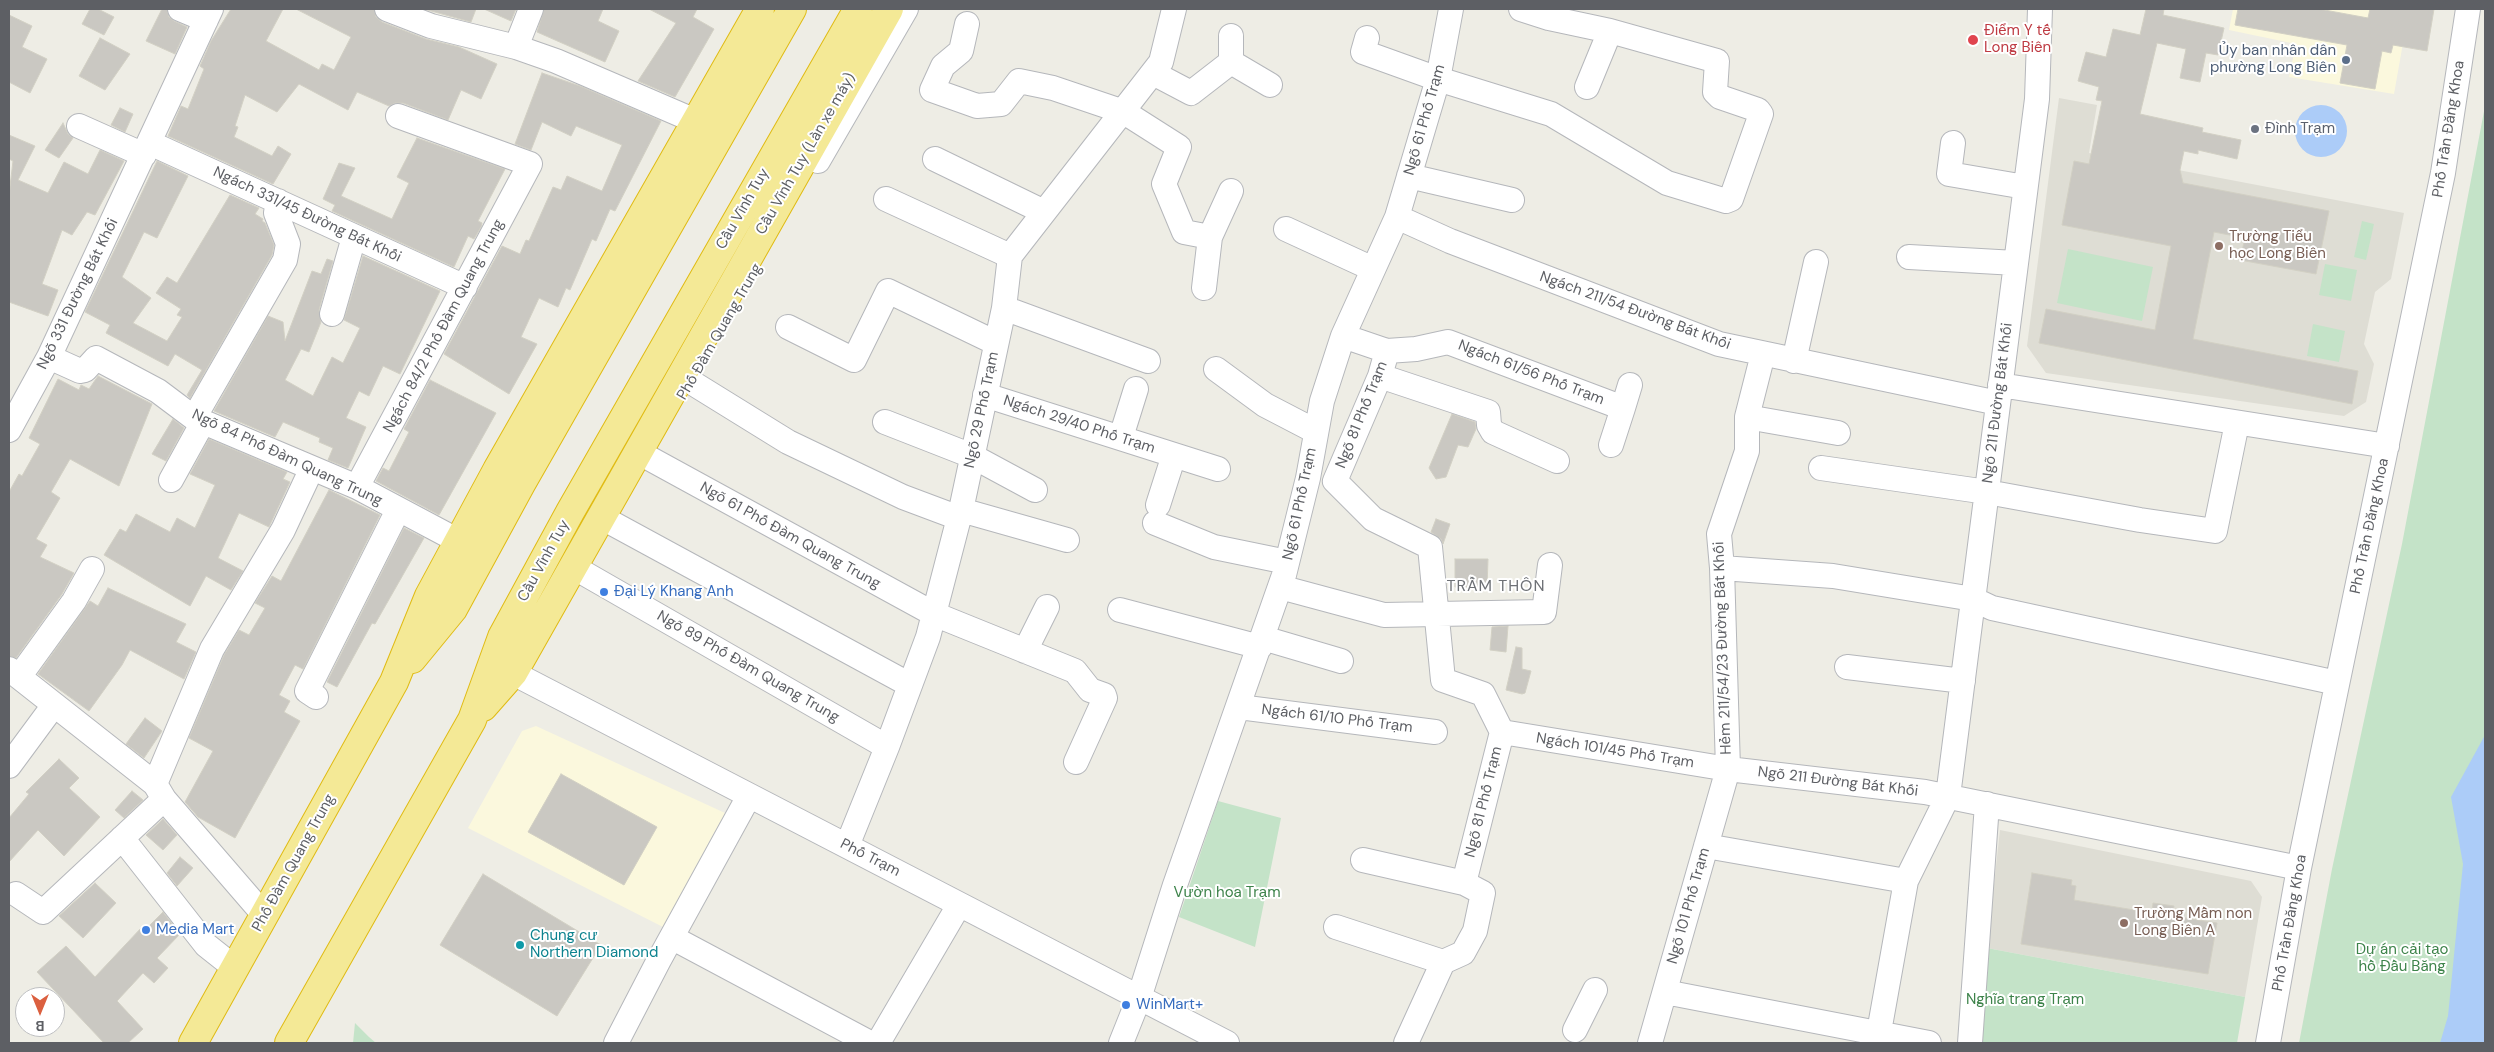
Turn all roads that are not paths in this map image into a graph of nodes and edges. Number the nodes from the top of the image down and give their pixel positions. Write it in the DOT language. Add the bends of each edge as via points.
graph roads {
  1 [pos="180,9"];
  2 [pos="387,9"];
  3 [pos="530,9"];
  4 [pos="751,9"];
  5 [pos="760,9"];
  6 [pos="792,9"];
  7 [pos="858,9"];
  8 [pos="889,9"];
  9 [pos="906,9"];
  10 [pos="1174,9"];
  11 [pos="1451,9"];
  12 [pos="1521,9"];
  13 [pos="2040,9"];
  14 [pos="2468,9"];
  15 [pos="1550,13"];
  16 [pos="209,14"];
  17 [pos="967,24"];
  18 [pos="1610,31"];
  19 [pos="1231,36"];
  20 [pos="1367,38"];
  21 [pos="516,47"];
  22 [pos="1231,62"];
  23 [pos="1153,74"];
  24 [pos="1438,78"];
  25 [pos="1270,85"];
  26 [pos="1587,87"];
  27 [pos="1124,112"];
  28 [pos="398,116"];
  29 [pos="686,117"];
  30 [pos="79,126"];
  31 [pos="1953,143"];
  32 [pos="147,149"];
  33 [pos="935,159"];
  34 [pos="1409,176"];
  35 [pos="2025,187"];
  36 [pos="1231,191"];
  37 [pos="886,199"];
  38 [pos="1512,200"];
  39 [pos="278,202"];
  40 [pos="1044,212"];
  41 [pos="1397,217"];
  42 [pos="1286,229"];
  43 [pos="354,237"];
  44 [pos="1210,237"];
  45 [pos="1010,256"];
  46 [pos="1909,257"];
  47 [pos="1816,262"];
  48 [pos="2016,263"];
  49 [pos="1373,269"];
  50 [pos="465,287"];
  51 [pos="1204,288"];
  52 [pos="1004,308"];
  53 [pos="332,314"];
  54 [pos="709,325"];
  55 [pos="788,327"];
  56 [pos="1343,336"];
  57 [pos="996,343"];
  58 [pos="1387,351"];
  59 [pos="1763,354"];
  60 [pos="50,357"];
  61 [pos="1148,361"];
  62 [pos="1794,361"];
  63 [pos="1216,369"];
  64 [pos="1380,376"];
  65 [pos="691,382"];
  66 [pos="1630,385"];
  67 [pos="1136,390"];
  68 [pos="1999,394"];
  69 [pos="985,395"];
  70 [pos="1623,408"];
  71 [pos="1747,417"];
  72 [pos="198,420"];
  73 [pos="885,422"];
  74 [pos="2237,423"];
  75 [pos="9,430"];
  76 [pos="1315,431"];
  77 [pos="1838,433"];
  78 [pos="1121,437"];
  79 [pos="1611,445"];
  80 [pos="2387,446"];
  81 [pos="1174,455"];
  82 [pos="972,456"];
  83 [pos="647,457"];
  84 [pos="1557,461"];
  85 [pos="312,468"];
  86 [pos="1821,468"];
  87 [pos="1218,469"];
  88 [pos="171,480"];
  89 [pos="357,487"];
  90 [pos="1035,490"];
  91 [pos="1987,492"];
  92 [pos="398,510"];
  93 [pos="960,514"];
  94 [pos="602,524"];
  95 [pos="450,538"];
  96 [pos="1068,540"];
  97 [pos="1287,562"];
  98 [pos="1550,565"];
  99 [pos="1722,568"];
  100 [pos="92,569"];
  101 [pos="582,572"];
  102 [pos="1280,587"];
  103 [pos="429,596"];
  104 [pos="1973,599"];
  105 [pos="1047,607"];
  106 [pos="1120,610"];
  107 [pos="934,614"];
  108 [pos="1438,614"];
  109 [pos="1261,643"];
  110 [pos="526,650"];
  111 [pos="1024,651"];
  112 [pos="1341,661"];
  113 [pos="1847,667"];
  114 [pos="14,673"];
  115 [pos="513,673"];
  116 [pos="1963,681"];
  117 [pos="394,682"];
  118 [pos="2338,683"];
  119 [pos="910,686"];
  120 [pos="316,697"];
  121 [pos="54,704"];
  122 [pos="1239,707"];
  123 [pos="472,720"];
  124 [pos="1435,732"];
  125 [pos="1502,732"];
  126 [pos="887,747"];
  127 [pos="1076,762"];
  128 [pos="9,766"];
  129 [pos="1728,769"];
  130 [pos="159,792"];
  131 [pos="749,796"];
  132 [pos="1948,796"];
  133 [pos="1987,804"];
  134 [pos="122,838"];
  135 [pos="847,846"];
  136 [pos="1706,846"];
  137 [pos="1363,860"];
  138 [pos="2299,868"];
  139 [pos="1906,881"];
  140 [pos="1464,883"];
  141 [pos="16,894"];
  142 [pos="959,905"];
  143 [pos="265,916"];
  144 [pos="1336,928"];
  145 [pos="673,938"];
  146 [pos="1443,962"];
  147 [pos="235,968"];
  148 [pos="1595,990"];
  149 [pos="1665,992"];
  150 [pos="1139,998"];
  151 [pos="307,1013"];
  152 [pos="1575,1030"];
  153 [pos="1877,1039"];
  154 [pos="192,1040"];
  155 [pos="289,1043"];
  156 [pos="305,1043"];
  157 [pos="616,1043"];
  158 [pos="870,1043"];
  159 [pos="878,1043"];
  160 [pos="1121,1043"];
  161 [pos="1227,1043"];
  162 [pos="1406,1043"];
  163 [pos="1650,1043"];
  164 [pos="1929,1043"];
  165 [pos="1970,1043"];
  166 [pos="2268,1043"];
  1 -- 16 [label="street"];
  2 -- 21 [label="street" via="431,26"];
  3 -- 21 [label="street"];
  4 -- 29 [label="street"];
  5 -- 103 [label="highway" via="497,470"];
  6 -- 117 [label="highway" via="453,609"];
  7 -- 123 [label="highway, Cầu Vĩnh Tuy" via="502,637"];
  8 -- 54 [label="highway, Cầu Vĩnh Tuy (Làn xe máy)"];
  9 -- 65 [label="street, Phố Đàm Quang Trung"];
  10 -- 23 [label="street" via="1161,62"];
  11 -- 24 [label="street, Ngõ 61 Phố Trạm"];
  12 -- 15 [label="street"];
  13 -- 35 [label="street, Ngõ 211 Đường Bát Khối" via="2037,99"];
  14 -- 80 [label="street, Phố Trần Đăng Khoa" via="2443,173"];
  15 -- 18 [label="street"];
  16 -- 32 [label="street, Ngõ 331 Đường Bát Khối"];
  17 -- 27 [label="street" via="961,51 942,66 932,90 977,106 1001,104 1019,81 1053,88"];
  18 -- 24 [label="street" via="1717,61 1715,92 1720,97 1758,110 1760,118 1742,170 1733,195 1726,202 1668,183 1551,114"];
  18 -- 26 [label="street"];
  19 -- 22 [label="street"];
  20 -- 24 [label="street" via="1363,52"];
  21 -- 29 [label="street"];
  22 -- 23 [label="street" via="1191,94"];
  22 -- 25 [label="street"];
  23 -- 27 [label="street"];
  24 -- 34 [label="street, Ngõ 61 Phố Trạm"];
  27 -- 40 [label="street"];
  27 -- 44 [label="street" via="1179,147 1164,184 1184,232"];
  28 -- 50 [label="street, Ngách 84/2 Phố Đàm Quang Trung" via="530,164"];
  29 -- 95 [label="street" via="644,186"];
  30 -- 32 [label="street"];
  31 -- 35 [label="street" via="1949,174"];
  32 -- 39 [label="street, Ngách 331/45 Đường Bát Khối"];
  32 -- 60 [label="street, Ngõ 331 Đường Bát Khối"];
  33 -- 40 [label="street"];
  34 -- 38 [label="street"];
  34 -- 41 [label="street, Ngõ 61 Phố Trạm"];
  35 -- 48 [label="street, Ngõ 211 Đường Bát Khối"];
  36 -- 44 [label="street"];
  37 -- 45 [label="street"];
  39 -- 43 [label="street, Ngách 331/45 Đường Bát Khối"];
  39 -- 72 [label="street" via="276,213 288,244 285,260"];
  40 -- 45 [label="street"];
  41 -- 49 [label="street, Ngõ 61 Phố Trạm"];
  41 -- 59 [label="street, Ngách 211/54 Đường Bát Khối" via="1450,242 1719,344"];
  42 -- 49 [label="street"];
  43 -- 50 [label="street, Ngách 331/45 Đường Bát Khối"];
  43 -- 53 [label="street"];
  44 -- 51 [label="street"];
  45 -- 52 [label="street, Ngõ 29 Phố Trạm"];
  46 -- 48 [label="street"];
  47 -- 62 [label="street"];
  48 -- 68 [label="street, Ngõ 211 Đường Bát Khối"];
  49 -- 56 [label="street, Ngõ 61 Phố Trạm"];
  50 -- 89 [label="street, Ngách 84/2 Phố Đàm Quang Trung"];
  52 -- 57 [label="street, Ngõ 29 Phố Trạm"];
  52 -- 61 [label="street"];
  54 -- 94 [label="highway, Cầu Vĩnh Tuy"];
  55 -- 57 [label="street" via="854,360 888,291"];
  56 -- 58 [label="street, Ngách 61/56 Phố Trạm"];
  56 -- 76 [label="street, Ngõ 61 Phố Trạm"];
  57 -- 69 [label="street, Ngõ 29 Phố Trạm"];
  58 -- 64 [label="street, Ngõ 81 Phố Trạm"];
  58 -- 70 [label="street, Ngách 61/56 Phố Trạm" via="1416,350 1448,342"];
  59 -- 62 [label="street, Ngách 211/54 Đường Bát Khối"];
  59 -- 71 [label="street, Hẻm 211/54/23 Đường Bát Khối"];
  60 -- 72 [label="street, Ngõ 84 Phố Đàm Quang Trung" via="80,371 96,358 158,391"];
  60 -- 75 [label="street, Ngõ 331 Đường Bát Khối"];
  62 -- 68 [label="street, Ngách 211/54 Đường Bát Khối"];
  63 -- 76 [label="street" via="1265,405"];
  64 -- 84 [label="street" via="1488,412 1493,432"];
  64 -- 108 [label="street, Ngõ 81 Phố Trạm" via="1335,481 1373,519 1430,547"];
  65 -- 83 [label="street, Phố Đàm Quang Trung"];
  65 -- 93 [label="street" via="788,442 904,497"];
  66 -- 70 [label="street"];
  67 -- 78 [label="street"];
  68 -- 74 [label="street, Ngách 211/54 Đường Bát Khối"];
  68 -- 91 [label="street, Ngõ 211 Đường Bát Khối"];
  69 -- 78 [label="street, Ngách 29/40 Phố Trạm"];
  69 -- 82 [label="street, Ngõ 29 Phố Trạm"];
  70 -- 79 [label="street, Ngách 61/56 Phố Trạm"];
  71 -- 77 [label="street"];
  71 -- 99 [label="street, Hẻm 211/54/23 Đường Bát Khối" via="1747,451 1719,534"];
  72 -- 85 [label="street, Ngõ 84 Phố Đàm Quang Trung"];
  72 -- 88 [label="street"];
  73 -- 82 [label="street"];
  74 -- 80 [label="street, Ngách 211/54 Đường Bát Khối"];
  74 -- 91 [label="street" via="2215,531"];
  76 -- 97 [label="street, Ngõ 61 Phố Trạm" via="1308,478"];
  78 -- 81 [label="street, Ngách 29/40 Phố Trạm"];
  80 -- 118 [label="street, Phố Trần Đăng Khoa"];
  81 -- 87 [label="street, Ngách 29/40 Phố Trạm"];
  81 -- 97 [label="street" via="1157,514 1214,547"];
  82 -- 90 [label="street"];
  82 -- 93 [label="street, Ngõ 29 Phố Trạm"];
  83 -- 94 [label="street, Phố Đàm Quang Trung"];
  83 -- 107 [label="street, Ngõ 61 Phố Đàm Quang Trung"];
  85 -- 89 [label="street, Ngõ 84 Phố Đàm Quang Trung"];
  85 -- 130 [label="street" via="283,530 212,649"];
  86 -- 91 [label="street"];
  89 -- 92 [label="street, Ngõ 84 Phố Đàm Quang Trung"];
  91 -- 104 [label="street, Ngõ 211 Đường Bát Khối"];
  92 -- 95 [label="street, Ngõ 84 Phố Đàm Quang Trung"];
  92 -- 120 [label="street" via="306,691"];
  93 -- 96 [label="street"];
  93 -- 107 [label="street, Ngõ 29 Phố Trạm"];
  94 -- 101 [label="street, Phố Đàm Quang Trung"];
  94 -- 110 [label="highway, Cầu Vĩnh Tuy"];
  94 -- 119 [label="street"];
  95 -- 103 [label="street"];
  97 -- 102 [label="street, Ngõ 61 Phố Trạm"];
  98 -- 108 [label="street" via="1544,612"];
  99 -- 104 [label="street" via="1833,576"];
  99 -- 129 [label="street, Hẻm 211/54/23 Đường Bát Khối"];
  100 -- 114 [label="street" via="74,601"];
  101 -- 110 [label="street, Phố Đàm Quang Trung"];
  101 -- 126 [label="street, Ngõ 89 Phố Đàm Quang Trung"];
  102 -- 108 [label="street" via="1384,615"];
  102 -- 109 [label="street, Ngõ 61 Phố Trạm"];
  103 -- 117 [label="highway"];
  104 -- 116 [label="street, Ngõ 211 Đường Bát Khối"];
  104 -- 118 [label="street" via="1992,608"];
  105 -- 111 [label="street"];
  106 -- 109 [label="street"];
  107 -- 111 [label="street, Ngõ 61 Phố Đàm Quang Trung"];
  107 -- 119 [label="street, Ngõ 29 Phố Trạm"];
  108 -- 125 [label="street, Ngõ 81 Phố Trạm" via="1443,680 1483,694"];
  109 -- 112 [label="street"];
  109 -- 122 [label="street, Ngõ 61 Phố Trạm"];
  110 -- 115 [label="highway, Cầu Vĩnh Tuy"];
  111 -- 127 [label="street, Ngõ 61 Phố Đàm Quang Trung" via="1075,672 1090,690 1104,695"];
  113 -- 116 [label="street"];
  114 -- 121 [label="street"];
  115 -- 123 [label="highway, Cầu Vĩnh Tuy"];
  115 -- 131 [label="street, Phố Trạm"];
  116 -- 132 [label="street, Ngõ 211 Đường Bát Khối"];
  117 -- 143 [label="highway, Phố Đàm Quang Trung"];
  118 -- 138 [label="street, Phố Trần Đăng Khoa"];
  119 -- 126 [label="street, Ngõ 29 Phố Trạm"];
  121 -- 128 [label="street"];
  121 -- 130 [label="street"];
  122 -- 124 [label="street, Ngách 61/10 Phố Trạm"];
  122 -- 150 [label="street, Ngõ 61 Phố Trạm" via="1175,885"];
  123 -- 151 [label="highway"];
  125 -- 129 [label="street, Ngách 101/45 Phố Trạm"];
  125 -- 140 [label="street, Ngõ 81 Phố Trạm"];
  126 -- 135 [label="street, Ngõ 29 Phố Trạm"];
  129 -- 132 [label="street, Ngõ 211 Đường Bát Khối"];
  129 -- 136 [label="street, Ngõ 101 Phố Trạm"];
  130 -- 134 [label="street"];
  130 -- 143 [label="street"];
  131 -- 135 [label="street, Phố Trạm"];
  131 -- 145 [label="street"];
  132 -- 133 [label="street, Ngõ 211 Đường Bát Khối"];
  132 -- 139 [label="street, Ngõ 211 Đường Bát Khối"];
  133 -- 138 [label="street, Ngõ 211 Đường Bát Khối"];
  133 -- 165 [label="street"];
  134 -- 141 [label="street" via="43,912"];
  134 -- 147 [label="street" via="206,945"];
  135 -- 142 [label="street, Phố Trạm"];
  136 -- 139 [label="street"];
  136 -- 149 [label="street, Ngõ 101 Phố Trạm"];
  137 -- 140 [label="street"];
  138 -- 166 [label="street, Phố Trần Đăng Khoa"];
  139 -- 153 [label="street, Ngõ 211 Đường Bát Khối"];
  140 -- 146 [label="street" via="1483,892 1474,931 1463,953"];
  142 -- 150 [label="street, Phố Trạm"];
  142 -- 159 [label="street"];
  143 -- 147 [label="highway, Phố Đàm Quang Trung"];
  144 -- 146 [label="street"];
  145 -- 157 [label="street"];
  145 -- 158 [label="street"];
  146 -- 162 [label="street"];
  147 -- 154 [label="highway, Phố Đàm Quang Trung"];
  148 -- 152 [label="street"];
  149 -- 153 [label="street"];
  149 -- 163 [label="street, Ngõ 101 Phố Trạm"];
  150 -- 160 [label="street, Ngõ 61 Phố Trạm"];
  150 -- 161 [label="street, Phố Trạm"];
  151 -- 155 [label="highway"];
  151 -- 156 [label="highway"];
  153 -- 164 [label="street"];
}
